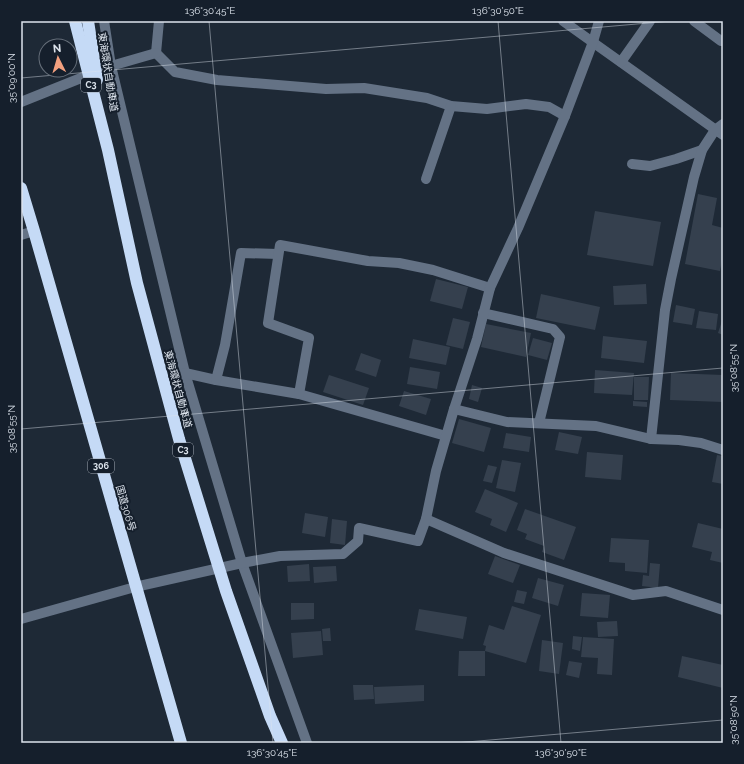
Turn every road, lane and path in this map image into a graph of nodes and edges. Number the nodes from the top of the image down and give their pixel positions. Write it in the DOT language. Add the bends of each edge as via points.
graph roads {
  1 [pos="75,21"];
  2 [pos="88,21"];
  3 [pos="104,21"];
  4 [pos="159,21"];
  5 [pos="563,21"];
  6 [pos="599,21"];
  7 [pos="650,21"];
  8 [pos="694,21"];
  9 [pos="721,41"];
  10 [pos="593,42"];
  11 [pos="156,53"];
  12 [pos="621,62"];
  13 [pos="111,66"];
  14 [pos="21,102"];
  15 [pos="451,106"];
  16 [pos="565,116"];
  17 [pos="720,130"];
  18 [pos="108,150"];
  19 [pos="702,150"];
  20 [pos="632,164"];
  21 [pos="426,179"];
  22 [pos="21,188"];
  23 [pos="34,231"];
  24 [pos="21,235"];
  25 [pos="278,254"];
  26 [pos="490,288"];
  27 [pos="483,313"];
  28 [pos="185,373"];
  29 [pos="216,380"];
  30 [pos="299,394"];
  31 [pos="454,409"];
  32 [pos="539,423"];
  33 [pos="446,436"];
  34 [pos="651,439"];
  35 [pos="723,450"];
  36 [pos="426,519"];
  37 [pos="242,563"];
  38 [pos="136,587"];
  39 [pos="723,610"];
  40 [pos="21,619"];
  41 [pos="180,743"];
  42 [pos="282,743"];
  43 [pos="307,743"];
  1 -- 18 [label="highway, 東海環状自動車道 / C3, bridge"];
  2 -- 18 [label="highway, 東海環状自動車道 / C3, bridge"];
  3 -- 13 [label="street"];
  4 -- 11 [label="street"];
  5 -- 10 [label="street"];
  6 -- 10 [label="street"];
  7 -- 12 [label="street"];
  8 -- 9 [label="street"];
  10 -- 12 [label="street"];
  10 -- 16 [label="street"];
  11 -- 13 [label="street"];
  11 -- 15 [label="street" via="175,72 217,80 326,89 364,88 426,98"];
  12 -- 17 [label="street"];
  13 -- 14 [label="street"];
  13 -- 28 [label="street"];
  15 -- 16 [label="street" via="487,109 526,104 549,107"];
  15 -- 21 [label="street"];
  16 -- 26 [label="street"];
  17 -- 19 [label="street"];
  18 -- 42 [label="highway, 東海環状自動車道 / C3, bridge" via="137,283 179,439 226,591"];
  19 -- 20 [label="street" via="650,166"];
  19 -- 34 [label="street" via="665,310"];
  22 -- 23 [label="highway, 国道306号 / 306"];
  23 -- 24 [label="street"];
  23 -- 38 [label="highway, 国道306号 / 306"];
  25 -- 26 [label="street" via="280,245 368,261 399,263 434,270"];
  25 -- 29 [label="street" via="241,253 226,345"];
  25 -- 30 [label="street" via="268,323 309,338"];
  26 -- 27 [label="street"];
  27 -- 31 [label="street"];
  27 -- 32 [label="street" via="553,330 560,337"];
  28 -- 29 [label="street"];
  28 -- 37 [label="street"];
  29 -- 30 [label="street"];
  30 -- 33 [label="street"];
  31 -- 32 [label="street" via="507,422"];
  31 -- 33 [label="street"];
  32 -- 34 [label="street" via="596,426"];
  33 -- 36 [label="street"];
  34 -- 35 [label="street" via="701,443"];
  36 -- 37 [label="street" via="418,541 359,528 358,542 343,554 280,556"];
  36 -- 39 [label="street" via="504,553 633,595 666,591"];
  37 -- 38 [label="street"];
  37 -- 43 [label="street"];
  38 -- 40 [label="street"];
  38 -- 41 [label="highway, 国道306号 / 306"];
}
